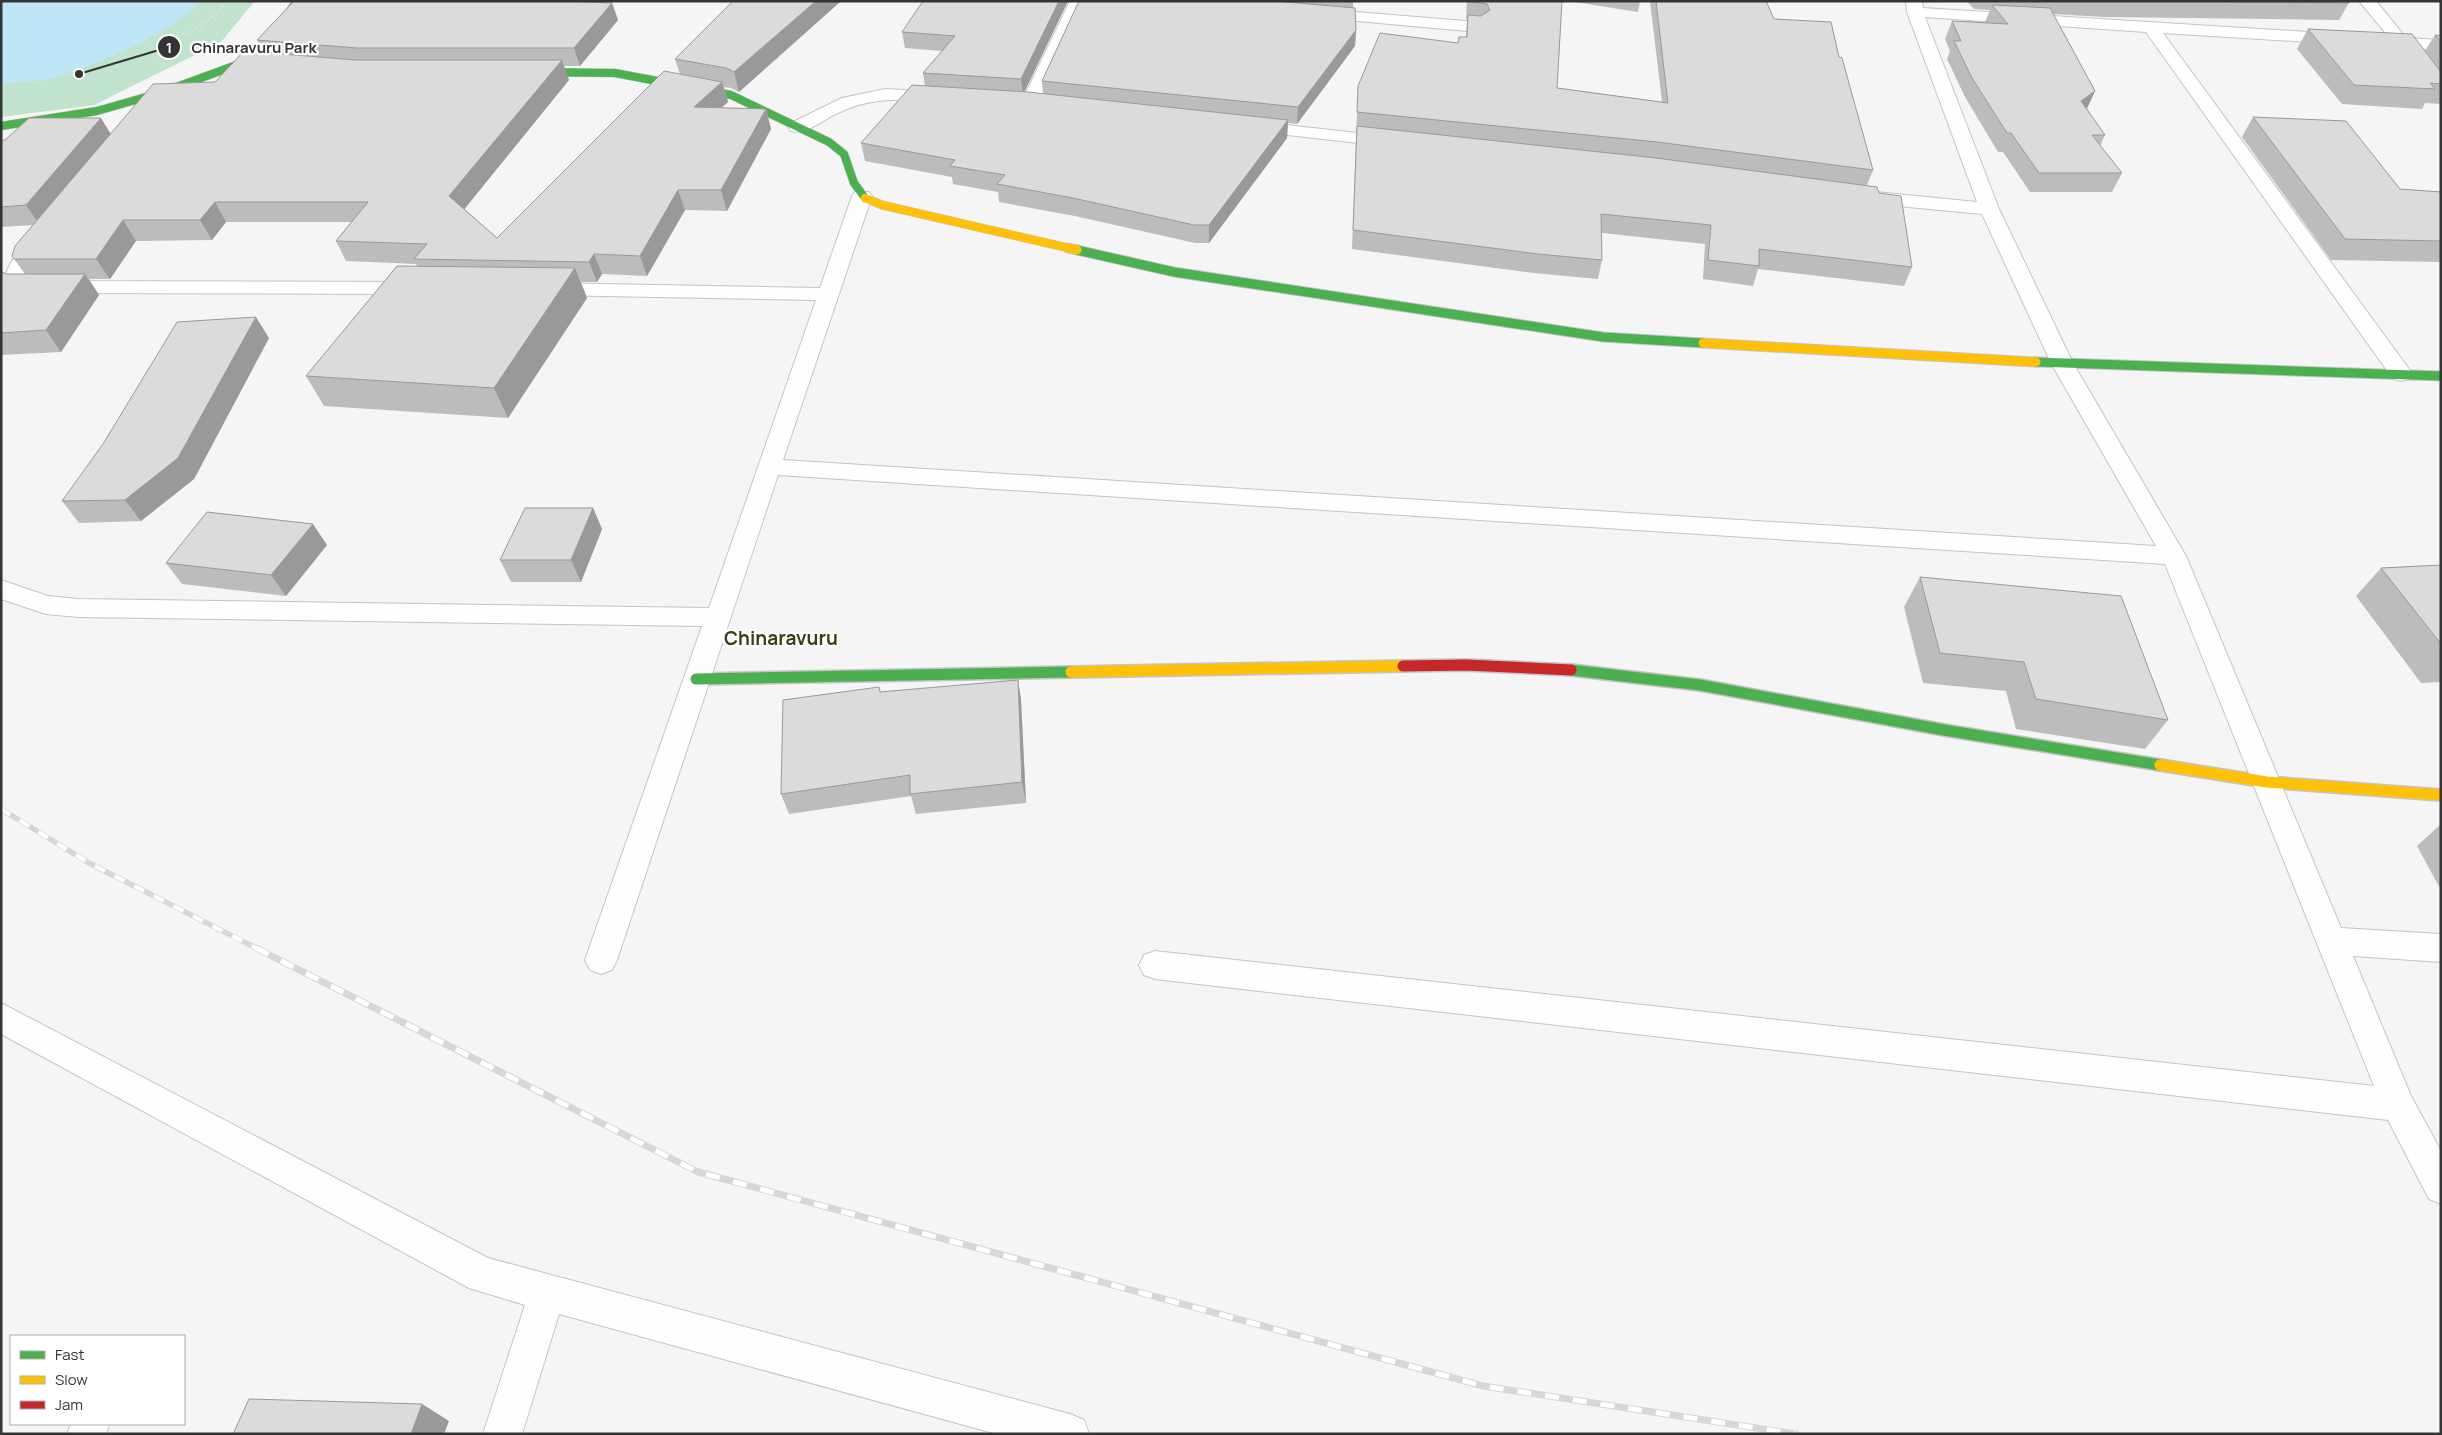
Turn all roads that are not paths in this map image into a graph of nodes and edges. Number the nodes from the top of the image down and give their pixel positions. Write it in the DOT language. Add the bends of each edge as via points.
graph roads {
  1 [pos="297,1"];
  2 [pos="1078,1"];
  3 [pos="2367,1"];
  4 [pos="1915,6"];
  5 [pos="1299,13"];
  6 [pos="1478,27"];
  7 [pos="2151,27"];
  8 [pos="2402,43"];
  9 [pos="2441,45"];
  10 [pos="242,63"];
  11 [pos="261,64"];
  12 [pos="514,72"];
  13 [pos="160,93"];
  14 [pos="2441,94"];
  15 [pos="962,98"];
  16 [pos="1010,102"];
  17 [pos="1030,103"];
  18 [pos="1049,105"];
  19 [pos="136,123"];
  20 [pos="1230,124"];
  21 [pos="1,126"];
  22 [pos="797,127"];
  23 [pos="1415,144"];
  24 [pos="1844,194"];
  25 [pos="862,196"];
  26 [pos="1989,209"];
  27 [pos="55,220"];
  28 [pos="435,288"];
  29 [pos="533,289"];
  30 [pos="828,294"];
  31 [pos="2062,363"];
  32 [pos="2401,374"];
  33 [pos="2441,376"];
  34 [pos="769,467"];
  35 [pos="2174,556"];
  36 [pos="1,589"];
  37 [pos="718,617"];
  38 [pos="696,679"];
  39 [pos="2267,782"];
  40 [pos="2441,795"];
  41 [pos="2332,941"];
  42 [pos="2441,948"];
  43 [pos="601,960"];
  44 [pos="1156,965"];
  45 [pos="1,1016"];
  46 [pos="2398,1105"];
  47 [pos="2441,1187"];
  48 [pos="548,1292"];
  49 [pos="502,1434"];
  50 [pos="1070,1434"];
  1 -- 10 [label="street" via="267,43"];
  2 -- 17 [label="street"];
  3 -- 8 [label="street"];
  4 -- 7 [label="street"];
  4 -- 26 [label="street"];
  5 -- 6 [label="street"];
  7 -- 8 [label="street"];
  7 -- 32 [label="street"];
  8 -- 9 [label="street"];
  8 -- 14 [label="street"];
  10 -- 11 [label="street"];
  10 -- 13 [label="street"];
  12 -- 22 [label="street" via="614,73 721,93"];
  13 -- 19 [label="street"];
  13 -- 21 [label="street" via="97,111"];
  15 -- 22 [label="street" via="895,94 867,96 837,106"];
  16 -- 17 [label="street"];
  17 -- 18 [label="street"];
  20 -- 23 [label="street"];
  22 -- 25 [label="street" via="829,142 844,154"];
  24 -- 26 [label="street"];
  25 -- 30 [label="street"];
  25 -- 31 [label="street" via="882,205 1174,272 1603,337"];
  26 -- 31 [label="street"];
  27 -- 28 [label="street" via="18,265 14,277 22,287"];
  29 -- 30 [label="street"];
  30 -- 34 [label="street"];
  31 -- 32 [label="street"];
  31 -- 35 [label="street"];
  32 -- 33 [label="street"];
  34 -- 35 [label="street"];
  34 -- 37 [label="street"];
  35 -- 39 [label="street"];
  36 -- 37 [label="street" via="46,605 78,608"];
  37 -- 38 [label="street"];
  38 -- 39 [label="street" via="1466,665 1588,671 1660,678 1844,710 1914,726"];
  38 -- 43 [label="street"];
  39 -- 40 [label="street"];
  39 -- 41 [label="street"];
  41 -- 42 [label="street"];
  41 -- 46 [label="street"];
  44 -- 46 [label="street"];
  45 -- 48 [label="street" via="482,1275"];
  46 -- 47 [label="street"];
  48 -- 49 [label="street"];
  48 -- 50 [label="street"];
}
